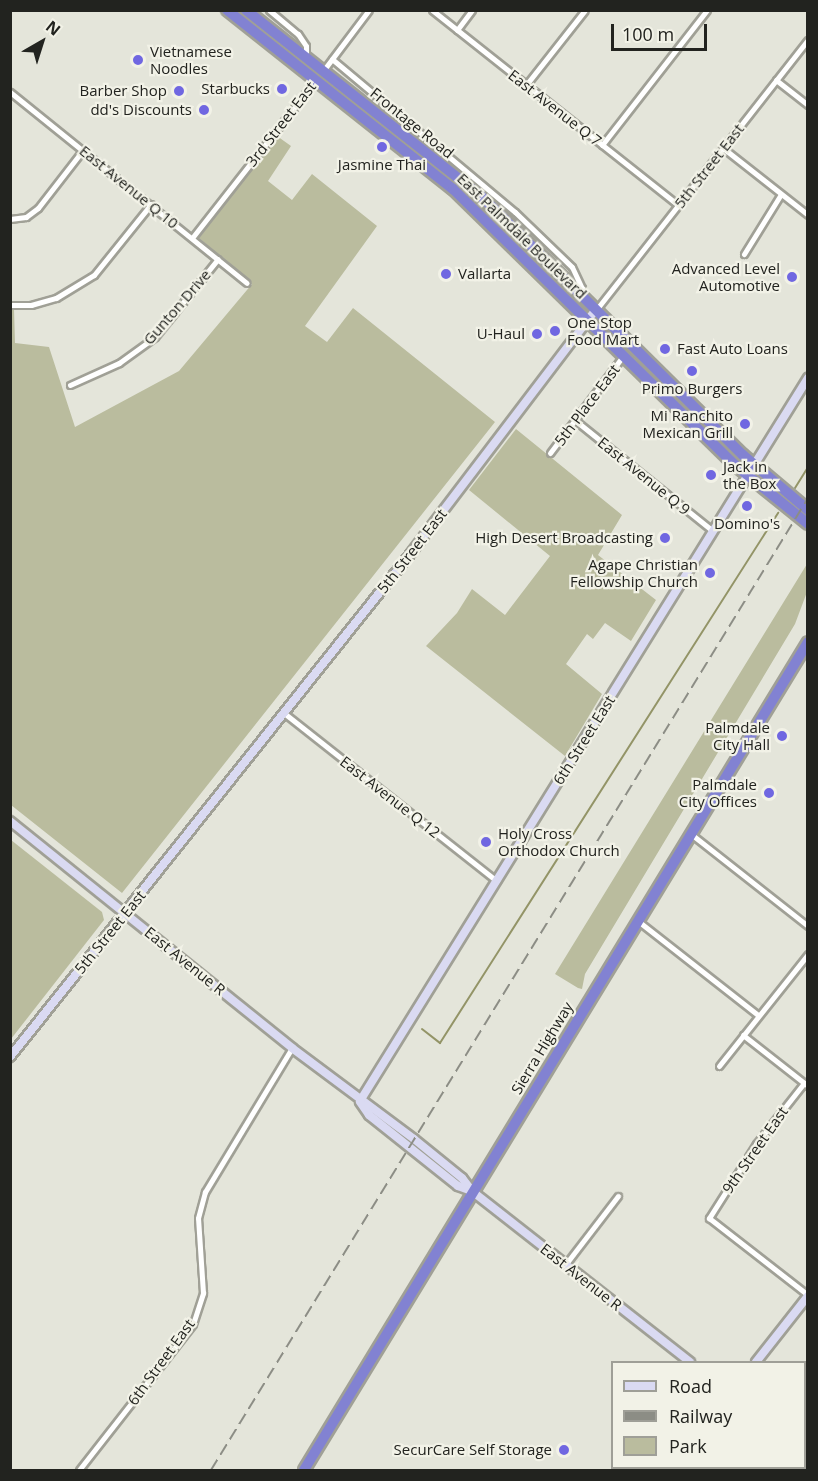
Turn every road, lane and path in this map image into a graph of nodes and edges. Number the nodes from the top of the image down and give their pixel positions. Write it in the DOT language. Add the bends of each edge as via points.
graph roads {
  1 [pos="227,10"];
  2 [pos="246,10"];
  3 [pos="269,10"];
  4 [pos="369,10"];
  5 [pos="432,10"];
  6 [pos="472,10"];
  7 [pos="585,10"];
  8 [pos="707,10"];
  9 [pos="457,30"];
  10 [pos="807,40"];
  11 [pos="306,58"];
  12 [pos="332,58"];
  13 [pos="323,71"];
  14 [pos="315,80"];
  15 [pos="776,80"];
  16 [pos="526,85"];
  17 [pos="10,92"];
  18 [pos="807,105"];
  19 [pos="602,145"];
  20 [pos="723,148"];
  21 [pos="83,150"];
  22 [pos="781,194"];
  23 [pos="151,204"];
  24 [pos="678,205"];
  25 [pos="807,215"];
  26 [pos="10,219"];
  27 [pos="192,238"];
  28 [pos="744,254"];
  29 [pos="218,259"];
  30 [pos="247,283"];
  31 [pos="578,295"];
  32 [pos="10,305"];
  33 [pos="591,316"];
  34 [pos="623,356"];
  35 [pos="807,378"];
  36 [pos="70,385"];
  37 [pos="576,421"];
  38 [pos="550,453"];
  39 [pos="754,465"];
  40 [pos="747,476"];
  41 [pos="807,510"];
  42 [pos="807,524"];
  43 [pos="713,531"];
  44 [pos="807,642"];
  45 [pos="285,713"];
  46 [pos="10,821"];
  47 [pos="690,833"];
  48 [pos="497,881"];
  49 [pos="126,913"];
  50 [pos="637,920"];
  51 [pos="807,926"];
  52 [pos="807,954"];
  53 [pos="758,1015"];
  54 [pos="743,1035"];
  55 [pos="292,1048"];
  56 [pos="10,1057"];
  57 [pos="719,1066"];
  58 [pos="806,1085"];
  59 [pos="360,1101"];
  60 [pos="472,1191"];
  61 [pos="618,1197"];
  62 [pos="565,1265"];
  63 [pos="807,1295"];
  64 [pos="689,1361"];
  65 [pos="757,1361"];
  66 [pos="79,1470"];
  67 [pos="304,1470"];
  1 -- 14 [label="highway, East Palmdale Boulevard"];
  2 -- 11 [label="highway, East Palmdale Boulevard"];
  3 -- 11 [label="street" via="303,40"];
  4 -- 12 [label="street, 3rd Street East"];
  5 -- 9 [label="street, East Avenue Q 7"];
  6 -- 9 [label="street"];
  7 -- 16 [label="street"];
  8 -- 19 [label="street"];
  9 -- 16 [label="street, East Avenue Q 7"];
  10 -- 15 [label="street, 5th Street East"];
  11 -- 13 [label="highway, East Palmdale Boulevard"];
  12 -- 13 [label="street, 3rd Street East"];
  12 -- 31 [label="street, Frontage Road" via="515,212 572,267 582,288"];
  13 -- 14 [label="street, 3rd Street East"];
  13 -- 31 [label="highway, East Palmdale Boulevard" via="481,196"];
  14 -- 27 [label="street, 3rd Street East"];
  14 -- 33 [label="highway, East Palmdale Boulevard" via="453,189"];
  15 -- 18 [label="street"];
  15 -- 20 [label="street, 5th Street East"];
  16 -- 19 [label="street, East Avenue Q 7"];
  17 -- 21 [label="street, East Avenue Q 10"];
  19 -- 24 [label="street, East Avenue Q 7"];
  20 -- 22 [label="street"];
  20 -- 24 [label="street, 5th Street East"];
  21 -- 23 [label="street, East Avenue Q 10"];
  21 -- 26 [label="street" via="38,208 26,217"];
  22 -- 25 [label="street"];
  22 -- 28 [label="street"];
  23 -- 27 [label="street, East Avenue Q 10"];
  23 -- 32 [label="street" via="94,275 56,298 31,305"];
  24 -- 33 [label="street, 5th Street East"];
  27 -- 29 [label="street, East Avenue Q 10"];
  29 -- 30 [label="street, East Avenue Q 10"];
  29 -- 36 [label="street, Gunton Drive" via="155,337 119,363"];
  31 -- 33 [label="highway, East Palmdale Boulevard"];
  33 -- 34 [label="highway, East Palmdale Boulevard"];
  33 -- 39 [label="highway, East Palmdale Boulevard"];
  33 -- 45 [label="street, 5th Street East"];
  34 -- 37 [label="street, 5th Place East"];
  34 -- 40 [label="highway, East Palmdale Boulevard"];
  35 -- 39 [label="street, 6th Street East"];
  37 -- 38 [label="street, 5th Place East"];
  37 -- 43 [label="street, East Avenue Q 9"];
  39 -- 40 [label="street, 6th Street East"];
  39 -- 41 [label="highway, East Palmdale Boulevard"];
  40 -- 42 [label="highway, East Palmdale Boulevard"];
  40 -- 43 [label="street, 6th Street East"];
  43 -- 48 [label="street, 6th Street East"];
  44 -- 47 [label="highway, Sierra Highway"];
  45 -- 48 [label="street, East Avenue Q 12"];
  45 -- 49 [label="street, 5th Street East"];
  46 -- 49 [label="street, East Avenue R"];
  47 -- 50 [label="highway, Sierra Highway"];
  47 -- 51 [label="street"];
  48 -- 59 [label="street, 6th Street East"];
  49 -- 55 [label="street, East Avenue R"];
  49 -- 56 [label="street, 5th Street East"];
  50 -- 53 [label="street"];
  50 -- 60 [label="highway, Sierra Highway"];
  52 -- 53 [label="street"];
  53 -- 54 [label="street"];
  54 -- 57 [label="street"];
  54 -- 58 [label="street"];
  55 -- 59 [label="street, East Avenue R"];
  55 -- 66 [label="street, 6th Street East" via="205,1192 198,1218 203,1293 193,1324"];
  58 -- 63 [label="street, 9th Street East" via="756,1144 710,1218"];
  59 -- 60 [label="street, East Avenue R" via="369,1115 458,1186"];
  60 -- 62 [label="street, East Avenue R"];
  60 -- 67 [label="highway, Sierra Highway"];
  61 -- 62 [label="street"];
  62 -- 64 [label="street, East Avenue R"];
  63 -- 65 [label="street"];
}
